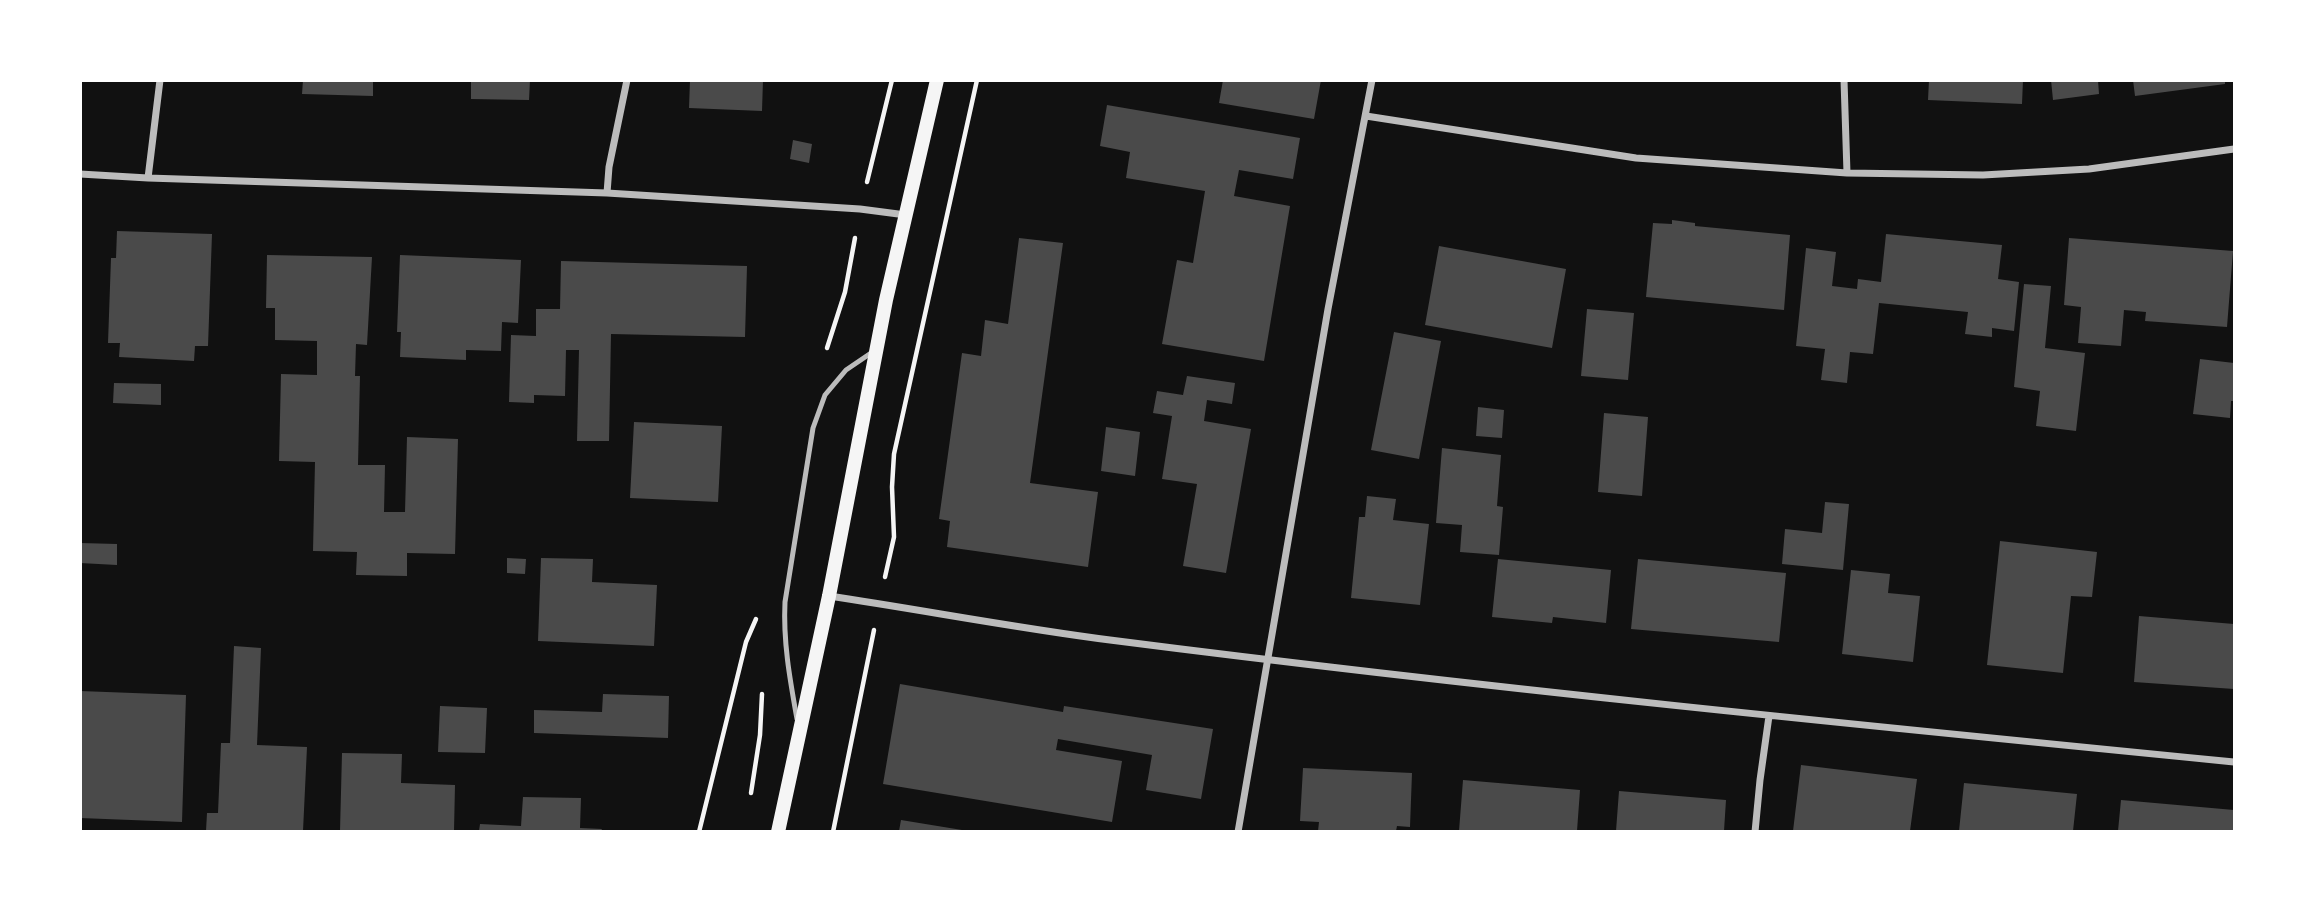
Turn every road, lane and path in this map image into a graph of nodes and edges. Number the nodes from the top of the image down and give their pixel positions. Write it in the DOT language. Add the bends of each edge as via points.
graph roads {
  1 [pos="160,80"];
  2 [pos="627,80"];
  3 [pos="892,80"];
  4 [pos="937,80"];
  5 [pos="977,80"];
  6 [pos="1372,80"];
  7 [pos="1844,80"];
  8 [pos="1366,116"];
  9 [pos="2235,149"];
  10 [pos="1847,173"];
  11 [pos="80,174"];
  12 [pos="148,178"];
  13 [pos="607,192"];
  14 [pos="860,209"];
  15 [pos="906,215"];
  16 [pos="877,349"];
  17 [pos="826,352"];
  18 [pos="829,596"];
  19 [pos="879,604"];
  20 [pos="762,621"];
  21 [pos="1267,660"];
  22 [pos="763,683"];
  23 [pos="1769,716"];
  24 [pos="799,734"];
  25 [pos="2235,762"];
  26 [pos="750,799"];
  27 [pos="699,831"];
  28 [pos="778,831"];
  29 [pos="833,831"];
  30 [pos="1238,831"];
  31 [pos="1755,831"];
  1 -- 12 [label="street"];
  2 -- 13 [label="street"];
  3 -- 14 [label="path"];
  4 -- 15 [label="main road"];
  5 -- 19 [label="path" via="894,454 894,537"];
  6 -- 8 [label="street"];
  7 -- 10 [label="street"];
  8 -- 10 [label="street" via="1636,158"];
  8 -- 21 [label="street"];
  9 -- 10 [label="street" via="2076,170 1983,175"];
  11 -- 12 [label="street"];
  12 -- 13 [label="street"];
  13 -- 14 [label="street"];
  14 -- 15 [label="street"];
  14 -- 17 [label="path" via="845,292"];
  15 -- 16 [label="main road"];
  16 -- 18 [label="main road"];
  16 -- 24 [label="lane" via="846,370 825,394 813,428 785,602 787,660"];
  18 -- 19 [label="street"];
  18 -- 24 [label="main road"];
  19 -- 21 [label="street"];
  19 -- 29 [label="path"];
  20 -- 27 [label="path" via="761,609 746,642"];
  21 -- 23 [label="street"];
  21 -- 30 [label="street"];
  22 -- 26 [label="path"];
  23 -- 25 [label="street"];
  23 -- 31 [label="street"];
  24 -- 28 [label="main road"];
}
